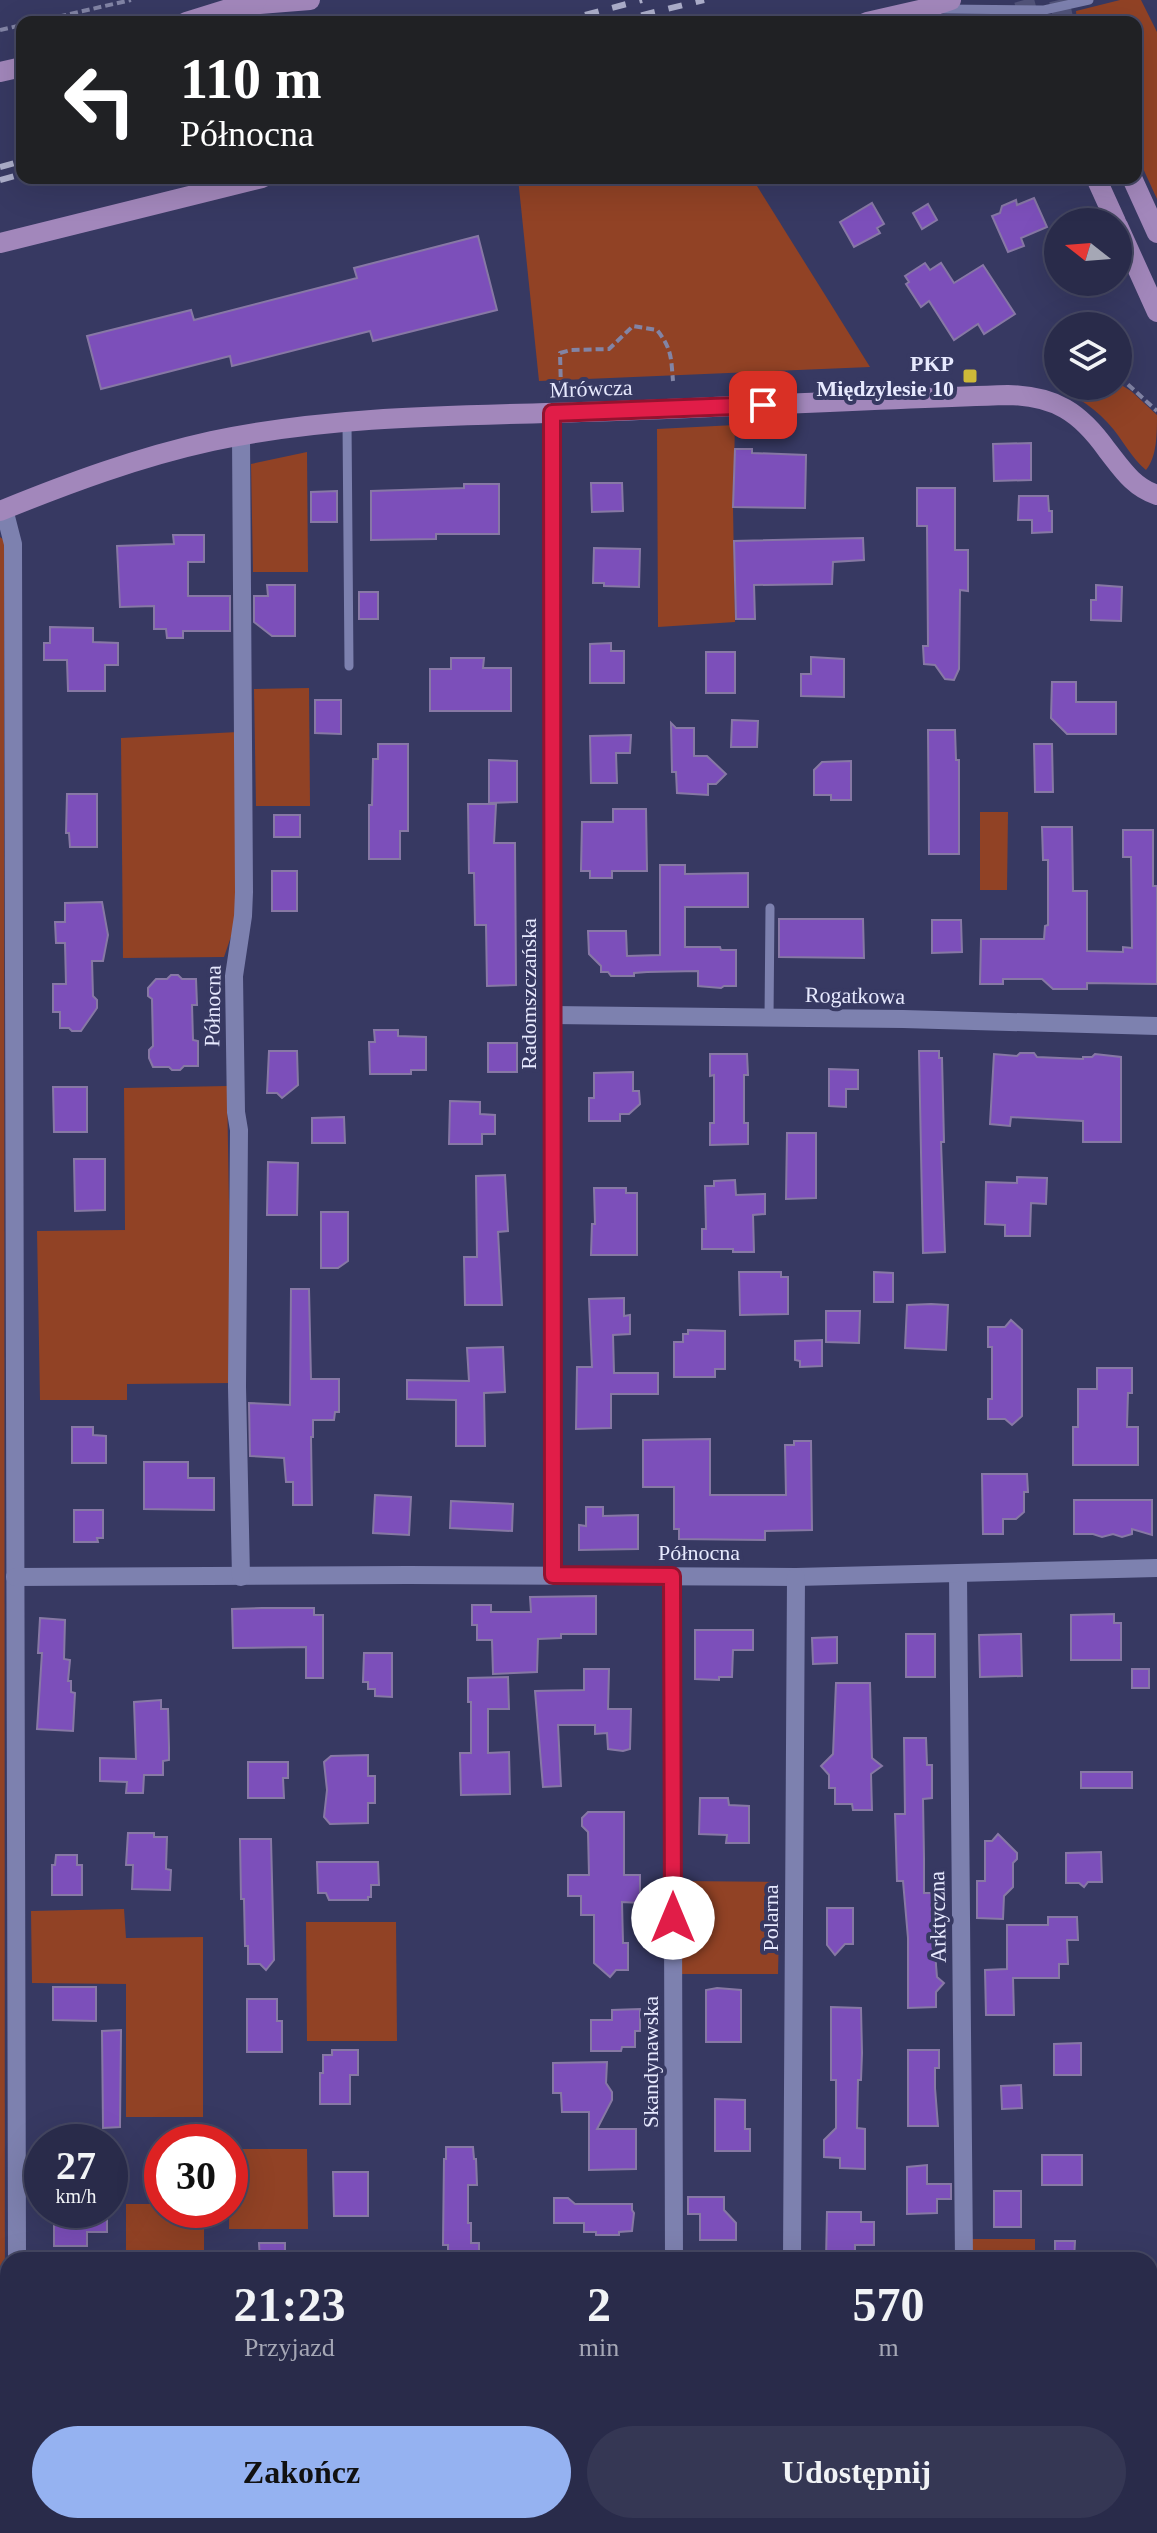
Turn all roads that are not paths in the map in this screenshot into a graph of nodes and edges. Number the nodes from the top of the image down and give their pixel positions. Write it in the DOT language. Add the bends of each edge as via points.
graph roads {
  1 [pos="310,0"];
  2 [pos="951,0"];
  3 [pos="1089,0"];
  4 [pos="252,2"];
  5 [pos="924,9"];
  6 [pos="206,16"];
  7 [pos="893,16"];
  8 [pos="238,184"];
  9 [pos="1099,184"];
  10 [pos="1135,184"];
  11 [pos="1110,208"];
  12 [pos="1157,233"];
  13 [pos="0,243"];
  14 [pos="1132,257"];
  15 [pos="1157,312"];
  16 [pos="552,413"];
  17 [pos="347,422"];
  18 [pos="241,436"];
  19 [pos="1157,495"];
  20 [pos="2,510"];
  21 [pos="349,666"];
  22 [pos="770,908"];
  23 [pos="552,1015"];
  24 [pos="769,1018"];
  25 [pos="1157,1026"];
  26 [pos="1157,1568"];
  27 [pos="958,1574"];
  28 [pos="553,1575"];
  29 [pos="672,1576"];
  30 [pos="15,1577"];
  31 [pos="241,1577"];
  32 [pos="796,1577"];
  33 [pos="17,2252"];
  34 [pos="674,2252"];
  35 [pos="792,2252"];
  36 [pos="964,2252"];
  1 -- 4 [label="street"];
  2 -- 5 [label="street"];
  3 -- 5 [label="lane" via="1044,10"];
  4 -- 6 [label="street"];
  5 -- 7 [label="street"];
  8 -- 13 [label="street"];
  9 -- 11 [label="street"];
  10 -- 12 [label="street"];
  14 -- 15 [label="street"];
  16 -- 17 [label="street, Mrówcza"];
  16 -- 19 [label="street, Mrówcza" via="1026,396 1060,405 1080,418 1129,478"];
  16 -- 23 [label="street, Radomszczańska"];
  17 -- 18 [label="street, Mrówcza"];
  17 -- 21 [label="lane"];
  18 -- 20 [label="street, Mrówcza" via="122,466"];
  18 -- 31 [label="street, Północna" via="244,892 234,989"];
  20 -- 30 [label="street" via="13,544"];
  22 -- 24 [label="lane"];
  23 -- 24 [label="street, Rogatkowa"];
  23 -- 28 [label="street, Radomszczańska"];
  24 -- 25 [label="street, Rogatkowa"];
  26 -- 27 [label="street, Północna"];
  27 -- 32 [label="street, Północna"];
  27 -- 36 [label="street, Arktyczna"];
  28 -- 29 [label="street, Północna"];
  28 -- 31 [label="street, Północna"];
  29 -- 32 [label="street, Północna"];
  29 -- 34 [label="street, Skandynawska"];
  30 -- 31 [label="street, Północna"];
  30 -- 33 [label="street"];
  32 -- 35 [label="street, Polarna"];
}
